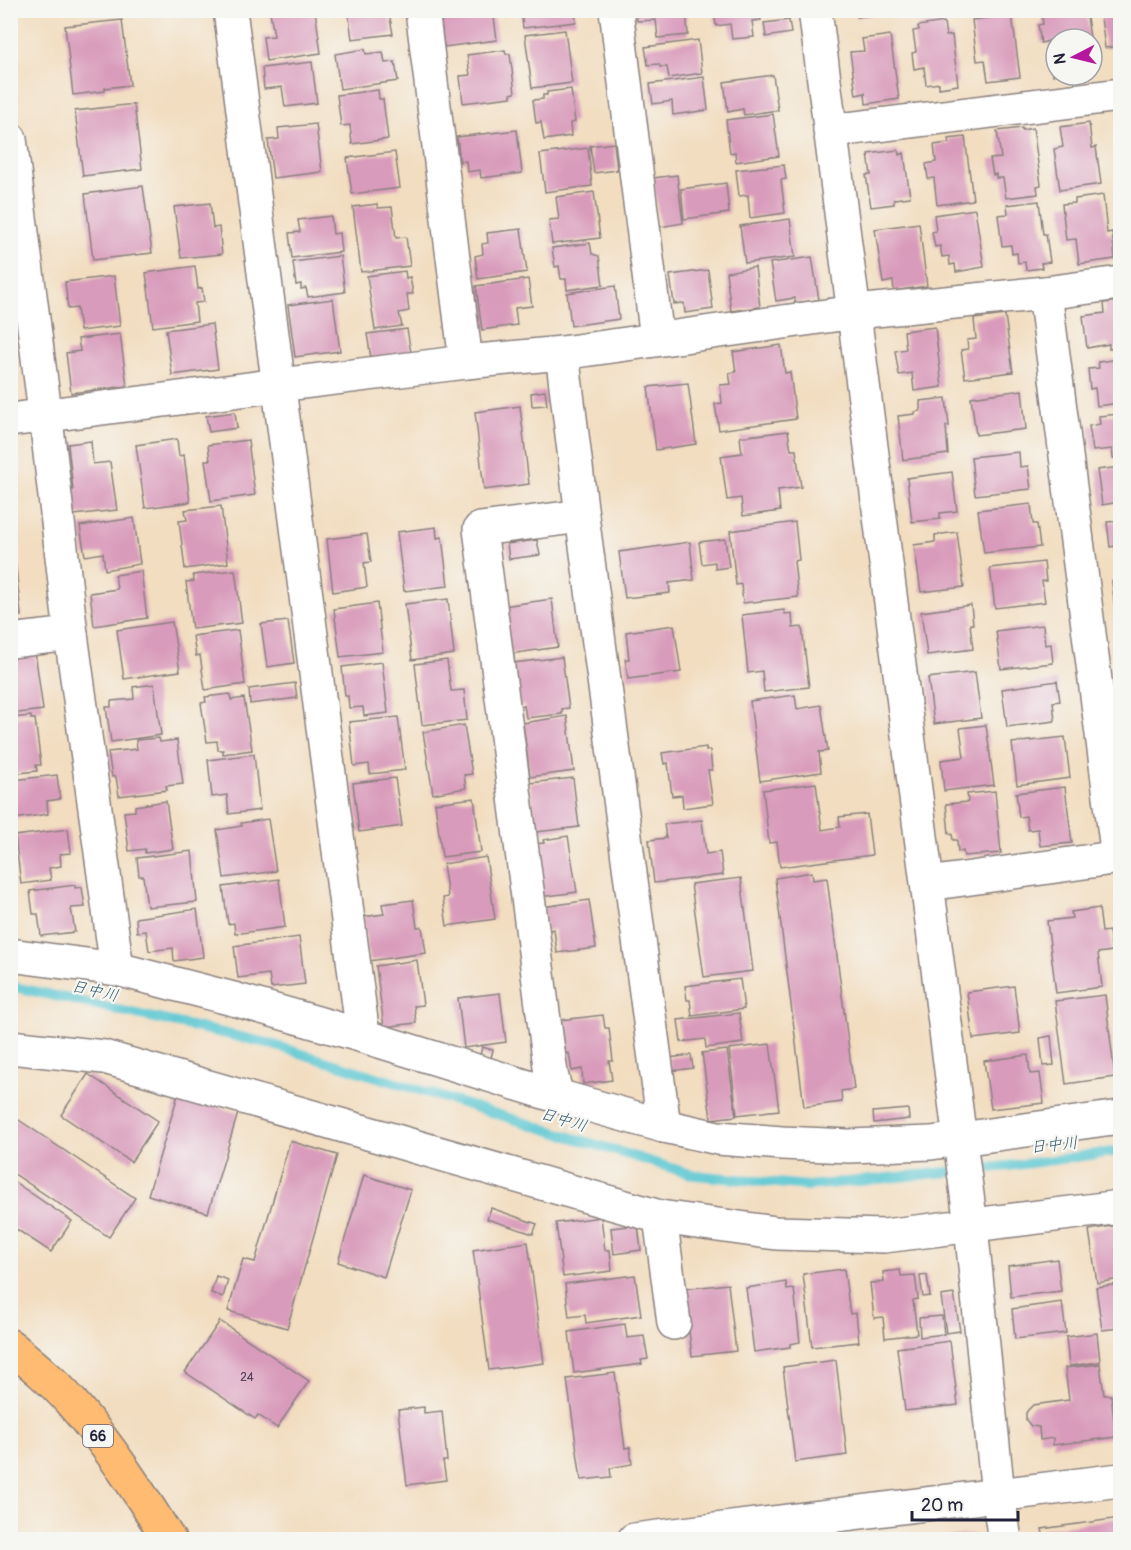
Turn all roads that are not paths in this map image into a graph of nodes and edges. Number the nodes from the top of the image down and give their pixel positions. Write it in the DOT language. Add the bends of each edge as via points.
graph roads {
  1 [pos="230,10"];
  2 [pos="422,10"];
  3 [pos="616,10"];
  4 [pos="815,10"];
  5 [pos="1120,95"];
  6 [pos="830,131"];
  7 [pos="10,139"];
  8 [pos="1120,283"];
  9 [pos="1045,293"];
  10 [pos="855,312"];
  11 [pos="657,339"];
  12 [pos="562,352"];
  13 [pos="466,363"];
  14 [pos="279,385"];
  15 [pos="46,416"];
  16 [pos="10,420"];
  17 [pos="582,516"];
  18 [pos="71,634"];
  19 [pos="10,641"];
  20 [pos="1119,857"];
  21 [pos="928,884"];
  22 [pos="10,955"];
  23 [pos="117,969"];
  24 [pos="363,1036"];
  25 [pos="10,1047"];
  26 [pos="557,1096"];
  27 [pos="1120,1117"];
  28 [pos="664,1126"];
  29 [pos="960,1138"];
  30 [pos="1120,1207"];
  31 [pos="660,1217"];
  32 [pos="971,1226"];
  33 [pos="674,1323"];
  34 [pos="10,1346"];
  35 [pos="1120,1480"];
  36 [pos="998,1495"];
  37 [pos="169,1539"];
  38 [pos="634,1539"];
  39 [pos="1005,1539"];
  1 -- 14 [label="street"];
  2 -- 13 [label="street"];
  3 -- 11 [label="street"];
  4 -- 6 [label="street"];
  5 -- 6 [label="street"];
  6 -- 10 [label="street"];
  7 -- 15 [label="street"];
  8 -- 9 [label="street"];
  9 -- 10 [label="street"];
  9 -- 20 [label="street"];
  10 -- 11 [label="street"];
  10 -- 21 [label="street"];
  11 -- 12 [label="street"];
  12 -- 13 [label="street"];
  12 -- 17 [label="street"];
  13 -- 14 [label="street"];
  14 -- 15 [label="street"];
  14 -- 24 [label="street"];
  15 -- 16 [label="street"];
  15 -- 18 [label="street"];
  17 -- 26 [label="street" via="480,529"];
  17 -- 28 [label="street"];
  18 -- 19 [label="street"];
  18 -- 23 [label="street"];
  20 -- 21 [label="street"];
  21 -- 29 [label="street"];
  22 -- 23 [label="street"];
  23 -- 24 [label="street"];
  24 -- 26 [label="street"];
  25 -- 31 [label="street" via="104,1058"];
  26 -- 28 [label="street"];
  27 -- 29 [label="street"];
  28 -- 29 [label="street" via="718,1138 849,1146"];
  29 -- 32 [label="street"];
  30 -- 32 [label="street"];
  31 -- 32 [label="street" via="776,1233 884,1236"];
  31 -- 33 [label="street"];
  32 -- 36 [label="street"];
  34 -- 37 [label="main road, 66" via="71,1402 114,1455"];
  35 -- 36 [label="street"];
  36 -- 38 [label="street"];
  36 -- 39 [label="street"];
}
